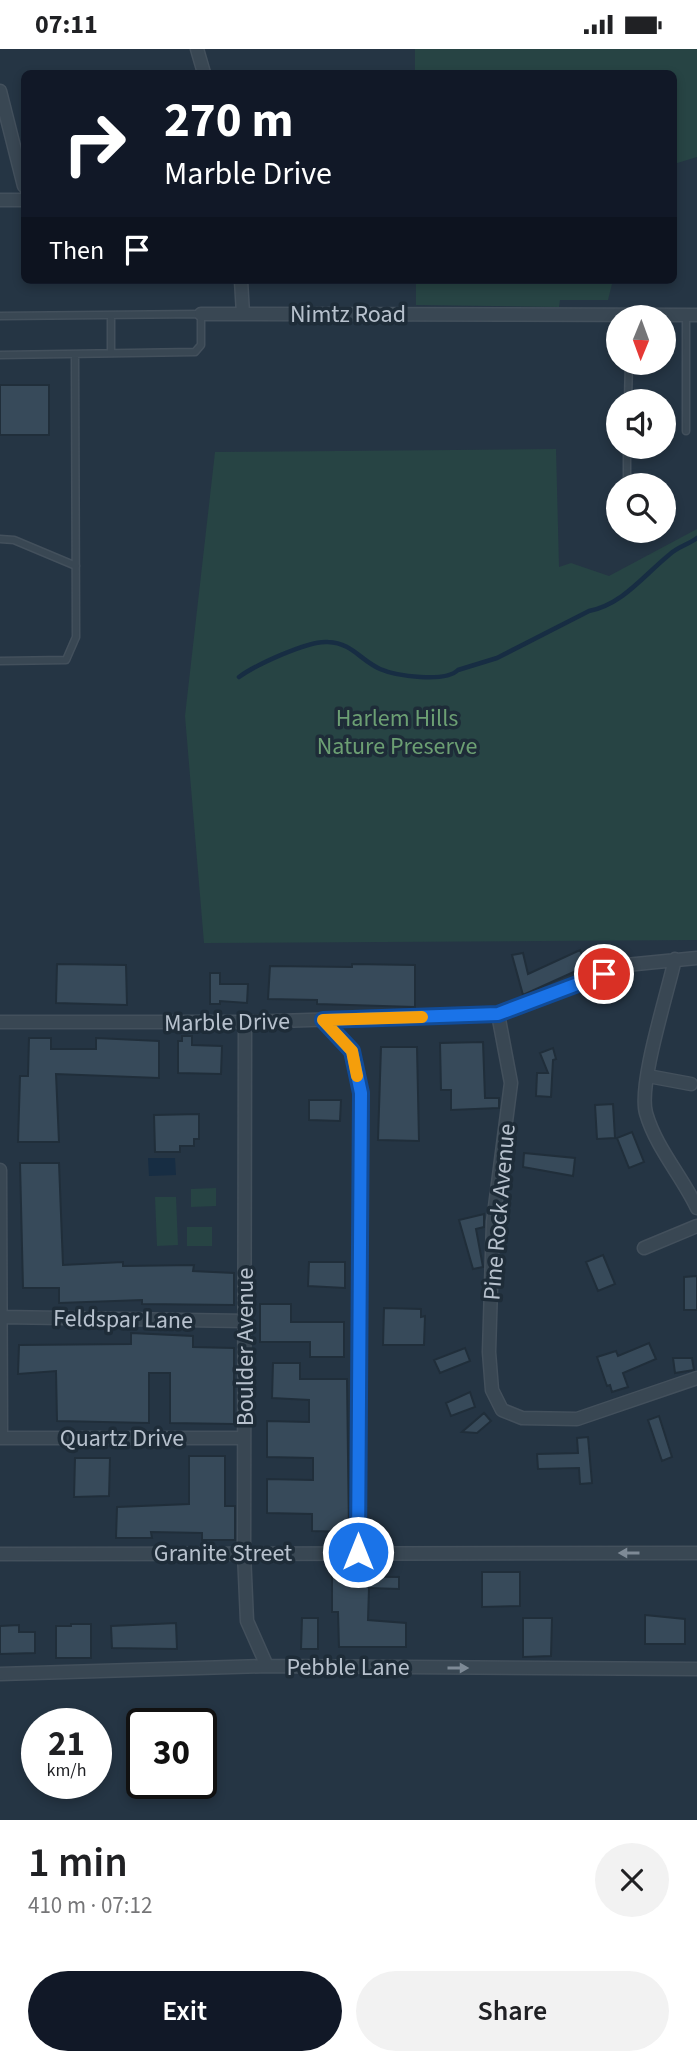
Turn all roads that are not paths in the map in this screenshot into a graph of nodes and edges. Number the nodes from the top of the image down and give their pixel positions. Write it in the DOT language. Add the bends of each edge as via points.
graph roads {
  1 [pos="197,49"];
  2 [pos="203,70"];
  3 [pos="0,91"];
  4 [pos="21,173"];
  5 [pos="0,200"];
  6 [pos="21,200"];
  7 [pos="241,284"];
  8 [pos="201,314"];
  9 [pos="243,314"];
  10 [pos="111,315"];
  11 [pos="691,315"];
  12 [pos="0,316"];
  13 [pos="606,316"];
  14 [pos="111,353"];
  15 [pos="75,354"];
  16 [pos="0,355"];
  17 [pos="686,431"];
  18 [pos="0,539"];
  19 [pos="76,566"];
  20 [pos="0,661"];
  21 [pos="697,958"];
  22 [pos="675,959"];
  23 [pos="498,1014"];
  24 [pos="323,1020"];
  25 [pos="0,1022"];
  26 [pos="245,1022"];
  27 [pos="648,1076"];
  28 [pos="691,1084"];
  29 [pos="0,1170"];
  30 [pos="697,1208"];
  31 [pos="697,1226"];
  32 [pos="644,1248"];
  33 [pos="2,1317"];
  34 [pos="245,1321"];
  35 [pos="697,1378"];
  36 [pos="0,1438"];
  37 [pos="244,1438"];
  38 [pos="358,1552"];
  39 [pos="0,1553"];
  40 [pos="244,1553"];
  41 [pos="697,1553"];
  42 [pos="267,1667"];
  43 [pos="697,1669"];
  44 [pos="0,1674"];
  1 -- 2 [label="street"];
  3 -- 4 [label="street"];
  5 -- 6 [label="street"];
  7 -- 9 [label="street"];
  8 -- 9 [label="street, Nimtz Road"];
  8 -- 10 [label="lane, Nimtz Road"];
  8 -- 14 [label="lane" via="201,345 195,352"];
  9 -- 13 [label="street, Nimtz Road"];
  10 -- 12 [label="lane, Nimtz Road"];
  10 -- 14 [label="lane"];
  11 -- 17 [label="lane"];
  14 -- 15 [label="lane"];
  15 -- 16 [label="lane"];
  15 -- 19 [label="lane"];
  18 -- 19 [label="lane"];
  19 -- 20 [label="lane" via="76,637 66,660"];
  21 -- 22 [label="street, Marble Drive"];
  22 -- 23 [label="street, Marble Drive" via="626,965"];
  22 -- 27 [label="street"];
  23 -- 24 [label="street, Marble Drive"];
  23 -- 35 [label="street, Pine Rock Avenue" via="511,1083 493,1222 489,1352 492,1390 502,1410 522,1418 577,1419"];
  24 -- 26 [label="street, Marble Drive"];
  24 -- 38 [label="street" via="352,1051 361,1093"];
  25 -- 26 [label="street, Marble Drive"];
  26 -- 34 [label="street, Boulder Avenue"];
  27 -- 28 [label="street"];
  27 -- 30 [label="street" via="645,1109 657,1140"];
  29 -- 33 [label="street"];
  31 -- 32 [label="street"];
  33 -- 34 [label="street, Feldspar Lane"];
  33 -- 36 [label="street"];
  34 -- 37 [label="street, Boulder Avenue"];
  36 -- 37 [label="street, Quartz Drive"];
  37 -- 40 [label="street, Boulder Avenue"];
  38 -- 40 [label="street, Granite Street"];
  41 -- 38 [label="street, Granite Street, one-way"];
  39 -- 40 [label="street, Granite Street"];
  40 -- 42 [label="street, Boulder Avenue" via="247,1621"];
  42 -- 43 [label="street, Pebble Lane, one-way"];
  42 -- 44 [label="street, Pebble Lane"];
}
